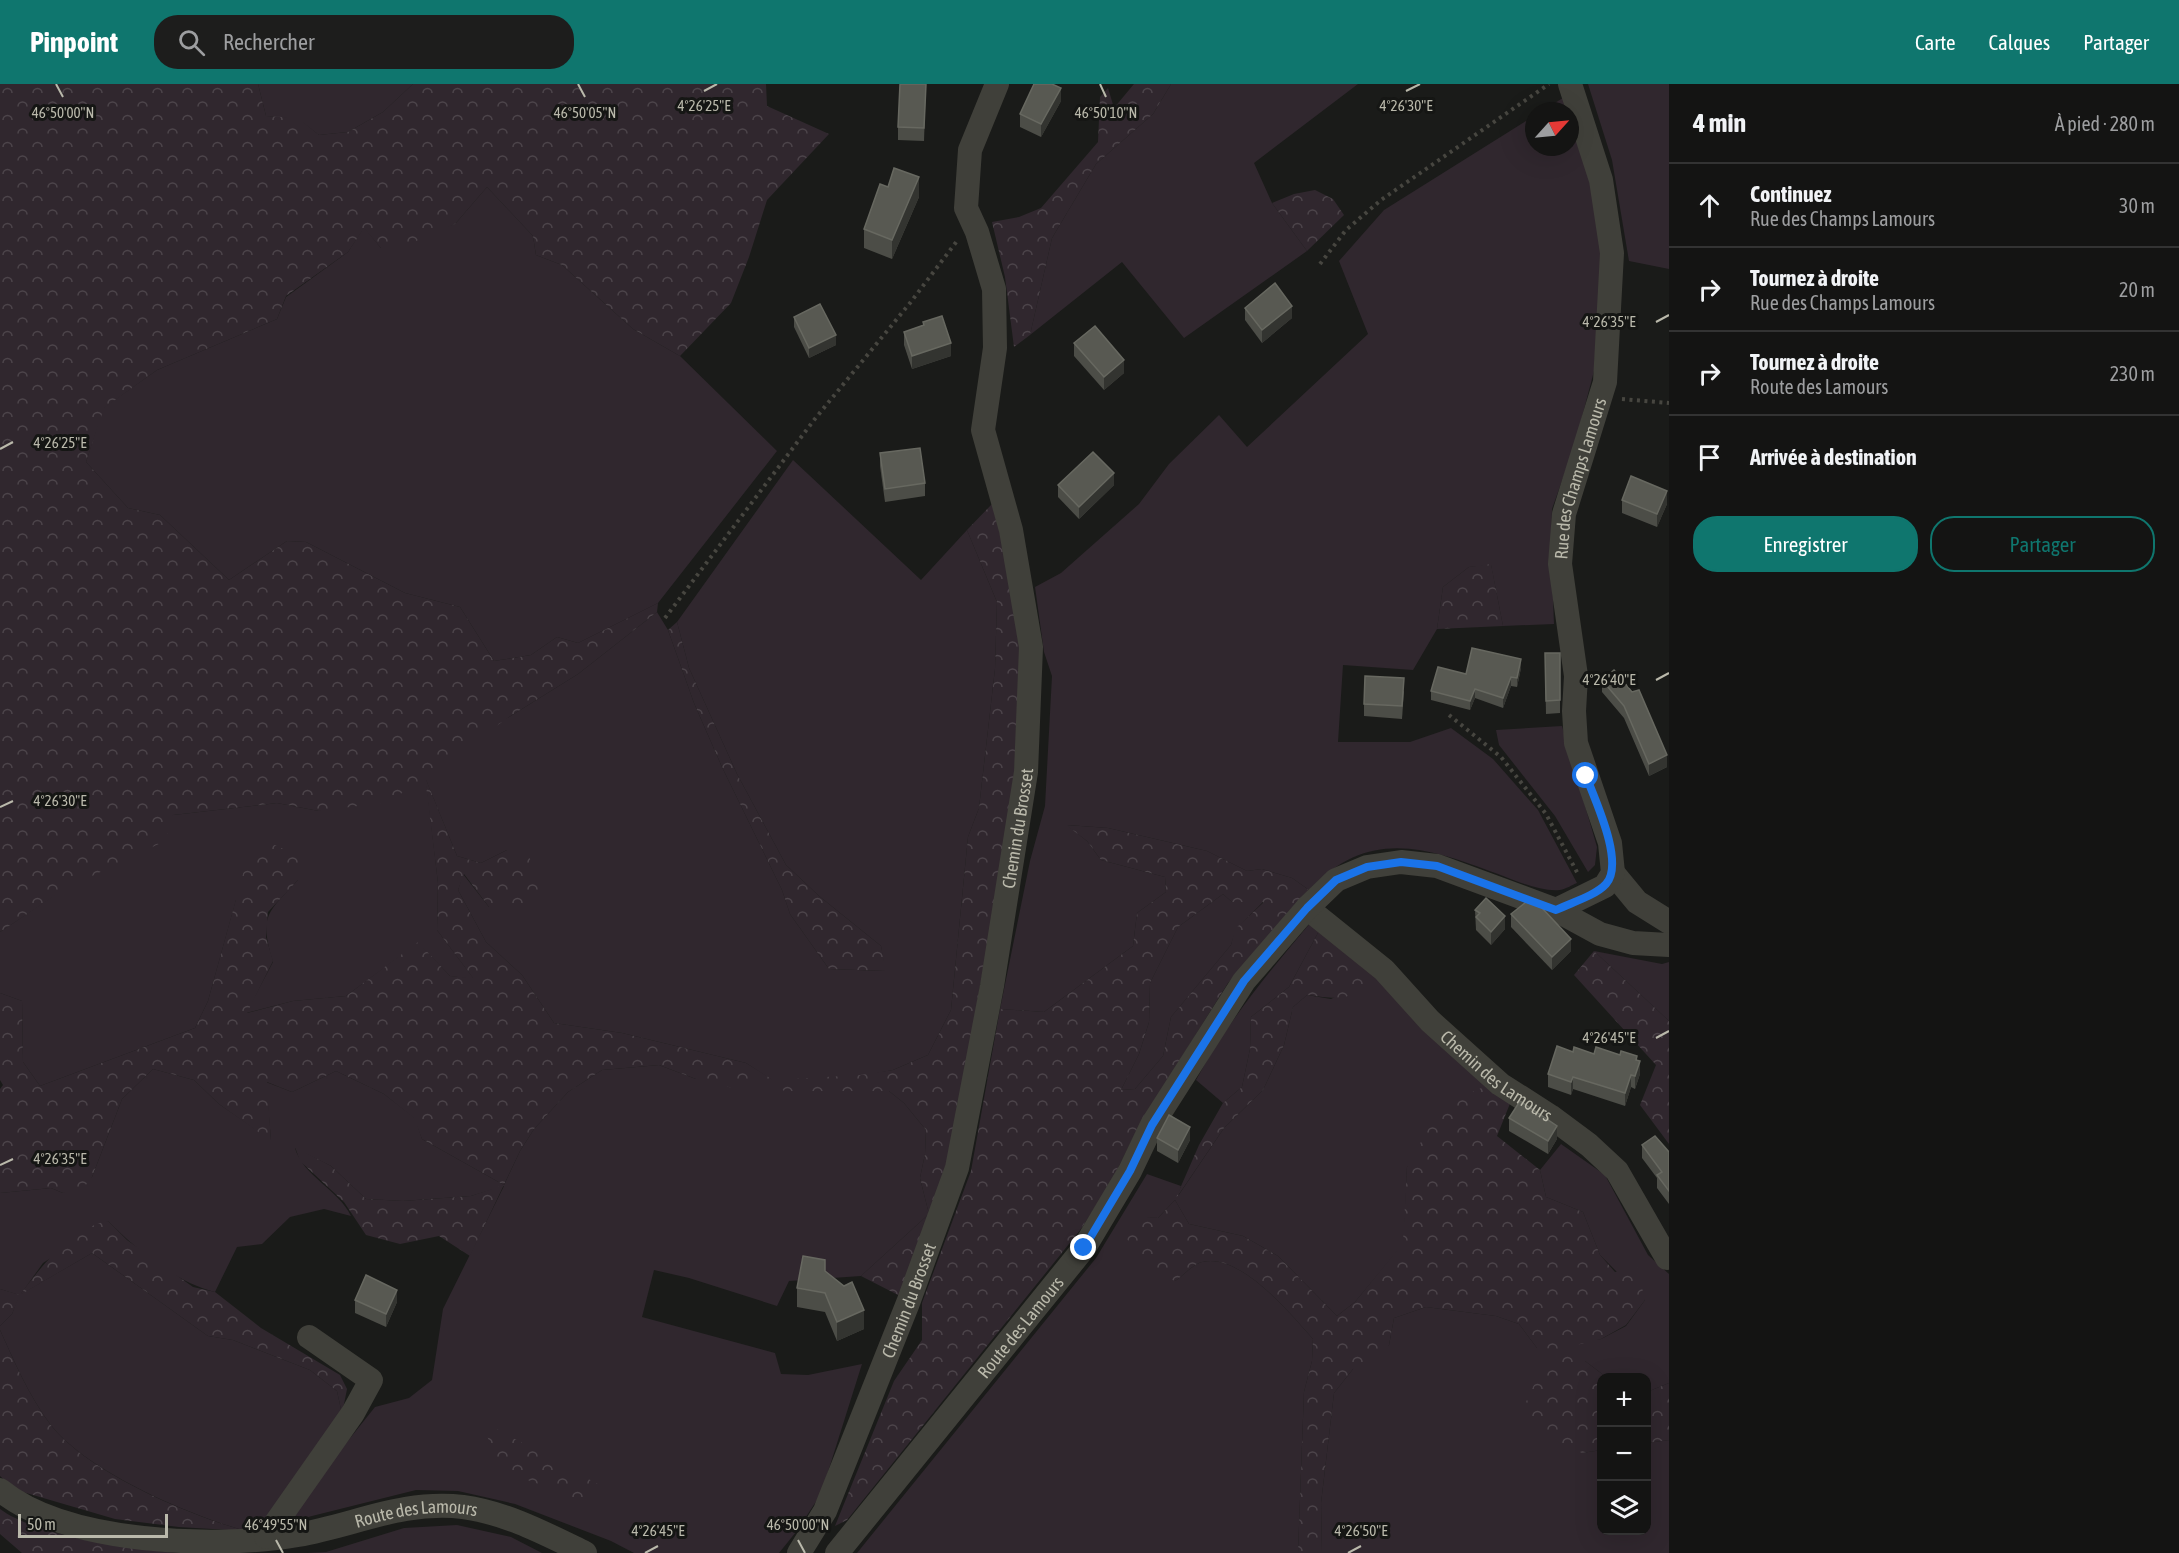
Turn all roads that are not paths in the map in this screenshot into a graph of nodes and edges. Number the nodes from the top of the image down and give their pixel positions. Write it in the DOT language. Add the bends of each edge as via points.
graph roads {
  1 [pos="997,84"];
  2 [pos="1570,84"];
  3 [pos="1613,873"];
  4 [pos="1307,908"];
  5 [pos="1556,910"];
  6 [pos="1669,922"];
  7 [pos="1669,945"];
  8 [pos="1667,1258"];
  9 [pos="309,1337"];
  10 [pos="0,1490"];
  11 [pos="266,1537"];
  12 [pos="585,1553"];
  13 [pos="799,1553"];
  14 [pos="837,1553"];
  1 -- 13 [label="street, Chemin du Brosset" via="970,150 966,208 994,289 995,348 983,430 1011,530 1031,647 1026,772 992,986 957,1168 825,1511"];
  2 -- 3 [label="street, Rue des Champs Lamours" via="1601,180 1612,253 1605,382 1564,514 1560,564 1576,676 1576,743 1610,843"];
  3 -- 5 [label="street" via="1605,886"];
  3 -- 6 [label="street" via="1637,902"];
  4 -- 5 [label="street, Route des Lamours" via="1336,880 1367,867 1401,862 1437,866"];
  4 -- 8 [label="street, Chemin des Lamours" via="1384,970 1430,1021 1500,1084 1566,1128 1617,1171"];
  4 -- 14 [label="street, Route des Lamours" via="1244,981 1152,1125 1130,1171 1084,1248"];
  5 -- 7 [label="street, Route des Lamours" via="1600,934 1633,943"];
  9 -- 11 [label="street" via="371,1380 353,1413"];
  10 -- 11 [label="street, Route des Lamours" via="15,1502 53,1520 121,1534 171,1541"];
  11 -- 12 [label="street, Route des Lamours" via="298,1535 411,1507 461,1507 524,1523"];
}
